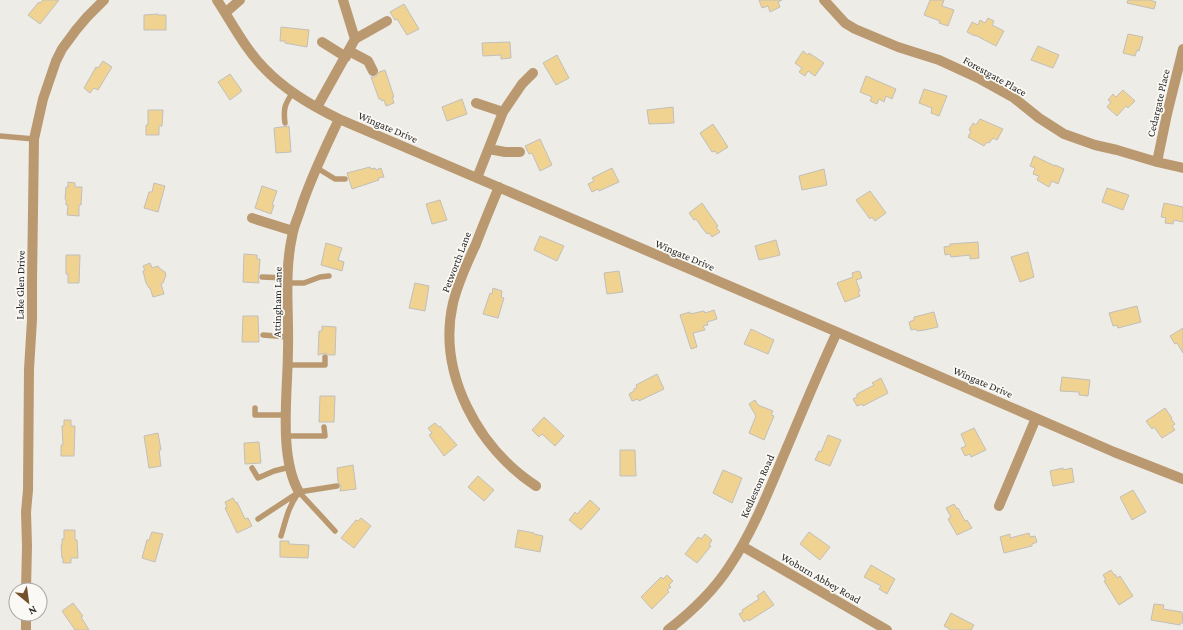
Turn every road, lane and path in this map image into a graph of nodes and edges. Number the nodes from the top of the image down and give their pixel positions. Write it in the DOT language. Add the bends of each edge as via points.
graph roads {
  1 [pos="104,0"];
  2 [pos="217,0"];
  3 [pos="240,0"];
  4 [pos="343,0"];
  5 [pos="824,0"];
  6 [pos="225,13"];
  7 [pos="387,20"];
  8 [pos="355,39"];
  9 [pos="322,42"];
  10 [pos="1183,49"];
  11 [pos="347,54"];
  12 [pos="373,71"];
  13 [pos="532,73"];
  14 [pos="293,92"];
  15 [pos="476,103"];
  16 [pos="317,107"];
  17 [pos="503,112"];
  18 [pos="339,119"];
  19 [pos="285,123"];
  20 [pos="0,136"];
  21 [pos="34,138"];
  22 [pos="489,149"];
  23 [pos="520,152"];
  24 [pos="1157,162"];
  25 [pos="317,168"];
  26 [pos="1183,168"];
  27 [pos="477,178"];
  28 [pos="344,179"];
  29 [pos="498,187"];
  30 [pos="252,218"];
  31 [pos="293,230"];
  32 [pos="329,276"];
  33 [pos="262,277"];
  34 [pos="288,280"];
  35 [pos="837,332"];
  36 [pos="263,336"];
  37 [pos="288,337"];
  38 [pos="325,357"];
  39 [pos="288,365"];
  40 [pos="255,408"];
  41 [pos="286,415"];
  42 [pos="1036,418"];
  43 [pos="324,427"];
  44 [pos="287,436"];
  45 [pos="290,467"];
  46 [pos="252,468"];
  47 [pos="1183,479"];
  48 [pos="336,486"];
  49 [pos="536,486"];
  50 [pos="299,492"];
  51 [pos="998,506"];
  52 [pos="258,520"];
  53 [pos="335,530"];
  54 [pos="281,536"];
  55 [pos="742,546"];
  56 [pos="26,582"];
  57 [pos="668,630"];
  58 [pos="887,630"];
  1 -- 21 [label="street, Lake Glen Drive" via="62,49 42,99"];
  2 -- 6 [label="street, Wingate Drive"];
  3 -- 6 [label="street"];
  4 -- 8 [label="street"];
  5 -- 24 [label="street, Forestgate Place" via="855,29 939,60 978,78 1014,98 1064,134"];
  6 -- 14 [label="street, Wingate Drive" via="265,69"];
  7 -- 8 [label="street"];
  8 -- 11 [label="street"];
  9 -- 11 [label="street"];
  10 -- 24 [label="street, Cedargate Place"];
  11 -- 12 [label="street" via="368,61"];
  11 -- 16 [label="street"];
  13 -- 17 [label="street"];
  14 -- 16 [label="street, Wingate Drive"];
  14 -- 19 [label="lane" via="286,103"];
  15 -- 17 [label="street"];
  16 -- 18 [label="street, Wingate Drive"];
  17 -- 22 [label="street"];
  18 -- 25 [label="street, Attingham Lane"];
  18 -- 27 [label="street, Wingate Drive"];
  20 -- 21 [label="lane"];
  21 -- 56 [label="street, Lake Glen Drive"];
  22 -- 23 [label="street"];
  22 -- 27 [label="street"];
  24 -- 26 [label="street, Forestgate Place"];
  25 -- 28 [label="lane" via="335,179"];
  25 -- 31 [label="street, Attingham Lane"];
  27 -- 29 [label="street, Wingate Drive"];
  29 -- 35 [label="street, Wingate Drive"];
  29 -- 49 [label="street, Petworth Lane" via="459,282 449,333 452,362 467,406 485,437 497,452"];
  30 -- 31 [label="street"];
  31 -- 34 [label="street, Attingham Lane"];
  32 -- 34 [label="lane" via="304,283"];
  33 -- 34 [label="lane"];
  34 -- 37 [label="street, Attingham Lane"];
  35 -- 42 [label="street, Wingate Drive"];
  35 -- 55 [label="street, Kedleston Road"];
  36 -- 37 [label="lane"];
  37 -- 39 [label="street, Attingham Lane"];
  38 -- 39 [label="lane" via="325,365"];
  39 -- 41 [label="street, Attingham Lane"];
  40 -- 41 [label="lane" via="255,415"];
  41 -- 44 [label="street, Attingham Lane"];
  42 -- 47 [label="street, Wingate Drive"];
  42 -- 51 [label="street"];
  43 -- 44 [label="lane" via="325,436"];
  44 -- 45 [label="street, Attingham Lane"];
  45 -- 46 [label="lane" via="258,478"];
  45 -- 50 [label="street, Attingham Lane"];
  48 -- 50 [label="lane"];
  50 -- 52 [label="lane"];
  50 -- 53 [label="lane"];
  50 -- 54 [label="lane" via="290,506"];
  55 -- 57 [label="street, Kedleston Road" via="728,569 705,596"];
  55 -- 58 [label="street, Woburn Abbey Road"];
}
